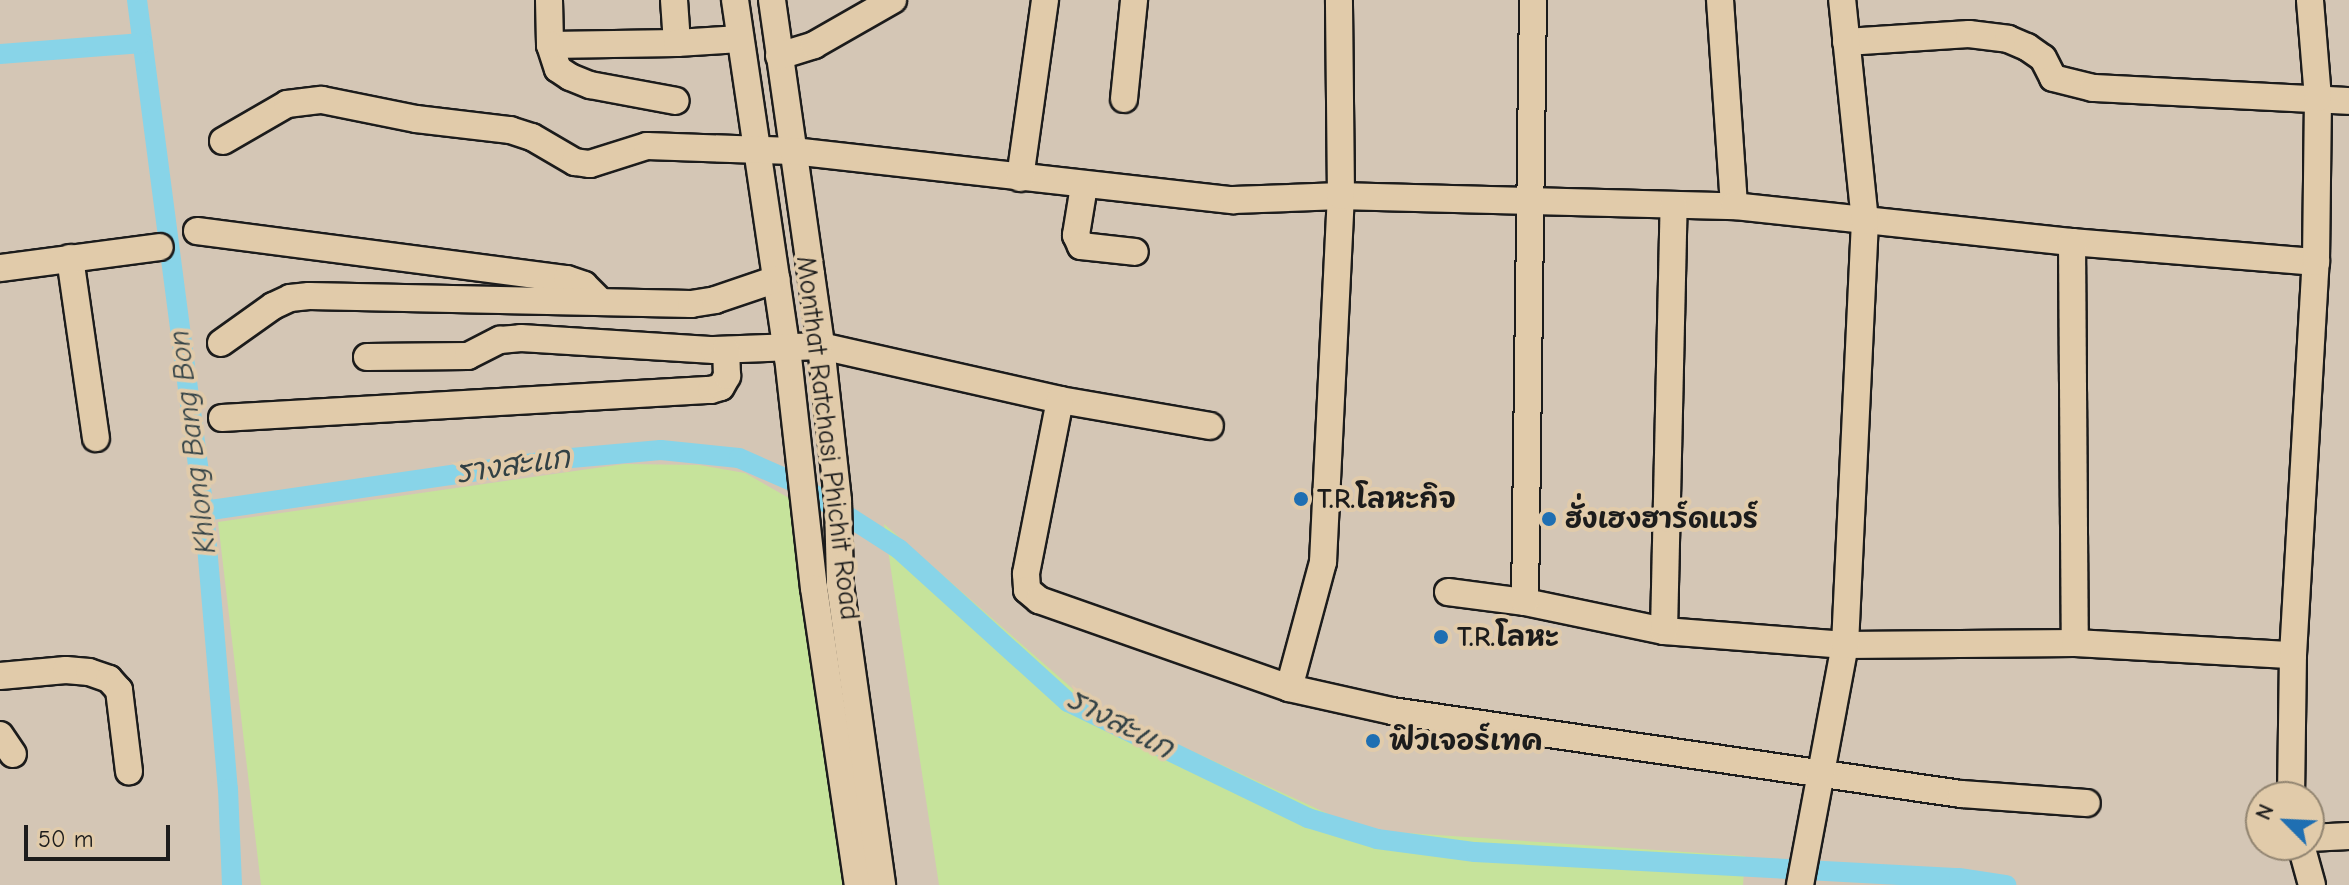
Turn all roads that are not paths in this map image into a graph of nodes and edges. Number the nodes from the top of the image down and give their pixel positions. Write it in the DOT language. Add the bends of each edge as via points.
graph roads {
  1 [pos="549,0"];
  2 [pos="674,0"];
  3 [pos="735,0"];
  4 [pos="772,0"];
  5 [pos="893,0"];
  6 [pos="1045,0"];
  7 [pos="1134,0"];
  8 [pos="1339,0"];
  9 [pos="1533,0"];
  10 [pos="1720,0"];
  11 [pos="1842,0"];
  12 [pos="2310,0"];
  13 [pos="740,39"];
  14 [pos="1846,42"];
  15 [pos="677,43"];
  16 [pos="550,45"];
  17 [pos="779,56"];
  18 [pos="2318,98"];
  19 [pos="1124,99"];
  20 [pos="676,101"];
  21 [pos="2349,101"];
  22 [pos="223,141"];
  23 [pos="755,150"];
  24 [pos="793,151"];
  25 [pos="1020,178"];
  26 [pos="1084,186"];
  27 [pos="1341,196"];
  28 [pos="1531,200"];
  29 [pos="1674,206"];
  30 [pos="1734,206"];
  31 [pos="1865,221"];
  32 [pos="197,231"];
  33 [pos="2072,242"];
  34 [pos="157,247"];
  35 [pos="1135,252"];
  36 [pos="70,258"];
  37 [pos="2316,262"];
  38 [pos="0,268"];
  39 [pos="777,279"];
  40 [pos="600,301"];
  41 [pos="221,343"];
  42 [pos="821,346"];
  43 [pos="786,349"];
  44 [pos="726,350"];
  45 [pos="367,357"];
  46 [pos="1060,400"];
  47 [pos="222,418"];
  48 [pos="1210,426"];
  49 [pos="96,438"];
  50 [pos="832,456"];
  51 [pos="800,473"];
  52 [pos="830,579"];
  53 [pos="1448,592"];
  54 [pos="1525,602"];
  55 [pos="1664,631"];
  56 [pos="2075,643"];
  57 [pos="1845,645"];
  58 [pos="2293,655"];
  59 [pos="0,676"];
  60 [pos="1289,688"];
  61 [pos="129,771"];
  62 [pos="1822,774"];
  63 [pos="2291,781"];
  64 [pos="2087,803"];
  65 [pos="2349,836"];
  66 [pos="2325,837"];
  67 [pos="2305,861"];
  68 [pos="858,885"];
  69 [pos="882,885"];
  70 [pos="1800,885"];
  71 [pos="2312,885"];
  1 -- 16 [label="street"];
  2 -- 15 [label="street"];
  3 -- 13 [label="street, Monthat Ratchasi Phichit Road"];
  4 -- 17 [label="street, Monthat Ratchasi Phichit Road"];
  5 -- 17 [label="street" via="807,48"];
  6 -- 25 [label="street"];
  7 -- 19 [label="street"];
  8 -- 27 [label="street"];
  9 -- 28 [label="street"];
  10 -- 30 [label="street"];
  11 -- 14 [label="street"];
  12 -- 18 [label="street"];
  13 -- 15 [label="street"];
  13 -- 23 [label="street, Monthat Ratchasi Phichit Road"];
  14 -- 18 [label="street" via="1969,34 2027,47 2043,58 2053,78 2093,88"];
  14 -- 31 [label="street"];
  15 -- 16 [label="street"];
  16 -- 20 [label="street" via="558,69 570,77"];
  17 -- 24 [label="street, Monthat Ratchasi Phichit Road"];
  18 -- 21 [label="street"];
  18 -- 37 [label="street"];
  22 -- 23 [label="street" via="287,104 313,100 510,130 575,162 590,164 647,146"];
  23 -- 24 [label="street"];
  23 -- 39 [label="street, Monthat Ratchasi Phichit Road"];
  24 -- 25 [label="street"];
  24 -- 42 [label="street, Monthat Ratchasi Phichit Road"];
  25 -- 26 [label="street"];
  26 -- 27 [label="street" via="1233,200"];
  26 -- 35 [label="street" via="1076,235 1081,246"];
  27 -- 28 [label="street"];
  27 -- 60 [label="street" via="1323,562"];
  28 -- 29 [label="street"];
  28 -- 54 [label="street"];
  29 -- 30 [label="street"];
  29 -- 55 [label="street"];
  30 -- 31 [label="street"];
  31 -- 33 [label="street"];
  31 -- 57 [label="street"];
  32 -- 40 [label="street" via="556,277 584,285"];
  33 -- 37 [label="street"];
  33 -- 56 [label="street"];
  34 -- 36 [label="street"];
  36 -- 38 [label="street"];
  36 -- 49 [label="street"];
  37 -- 58 [label="street"];
  39 -- 40 [label="street" via="691,304"];
  39 -- 43 [label="street, Monthat Ratchasi Phichit Road"];
  40 -- 41 [label="street" via="290,298"];
  42 -- 43 [label="street"];
  42 -- 46 [label="street"];
  42 -- 50 [label="street, Monthat Ratchasi Phichit Road"];
  43 -- 44 [label="street"];
  43 -- 51 [label="street, Monthat Ratchasi Phichit Road"];
  44 -- 45 [label="street" via="521,338 500,340 468,356"];
  44 -- 47 [label="street" via="727,376 721,387 711,390"];
  46 -- 48 [label="street"];
  46 -- 60 [label="street" via="1027,590 1039,600"];
  50 -- 51 [label="street"];
  50 -- 52 [label="street, Monthat Ratchasi Phichit Road" via="838,501"];
  51 -- 52 [label="street, Monthat Ratchasi Phichit Road" via="809,550"];
  52 -- 68 [label="street, Monthat Ratchasi Phichit Road"];
  52 -- 69 [label="street, Monthat Ratchasi Phichit Road"];
  53 -- 54 [label="street"];
  54 -- 55 [label="street"];
  55 -- 57 [label="street"];
  56 -- 57 [label="street"];
  56 -- 58 [label="street"];
  57 -- 62 [label="street"];
  58 -- 63 [label="street"];
  59 -- 61 [label="street" via="66,670 109,679 119,690"];
  60 -- 62 [label="street" via="1392,711"];
  62 -- 64 [label="street" via="1961,794"];
  62 -- 70 [label="street"];
  65 -- 66 [label="street"];
  67 -- 71 [label="street"];
}
